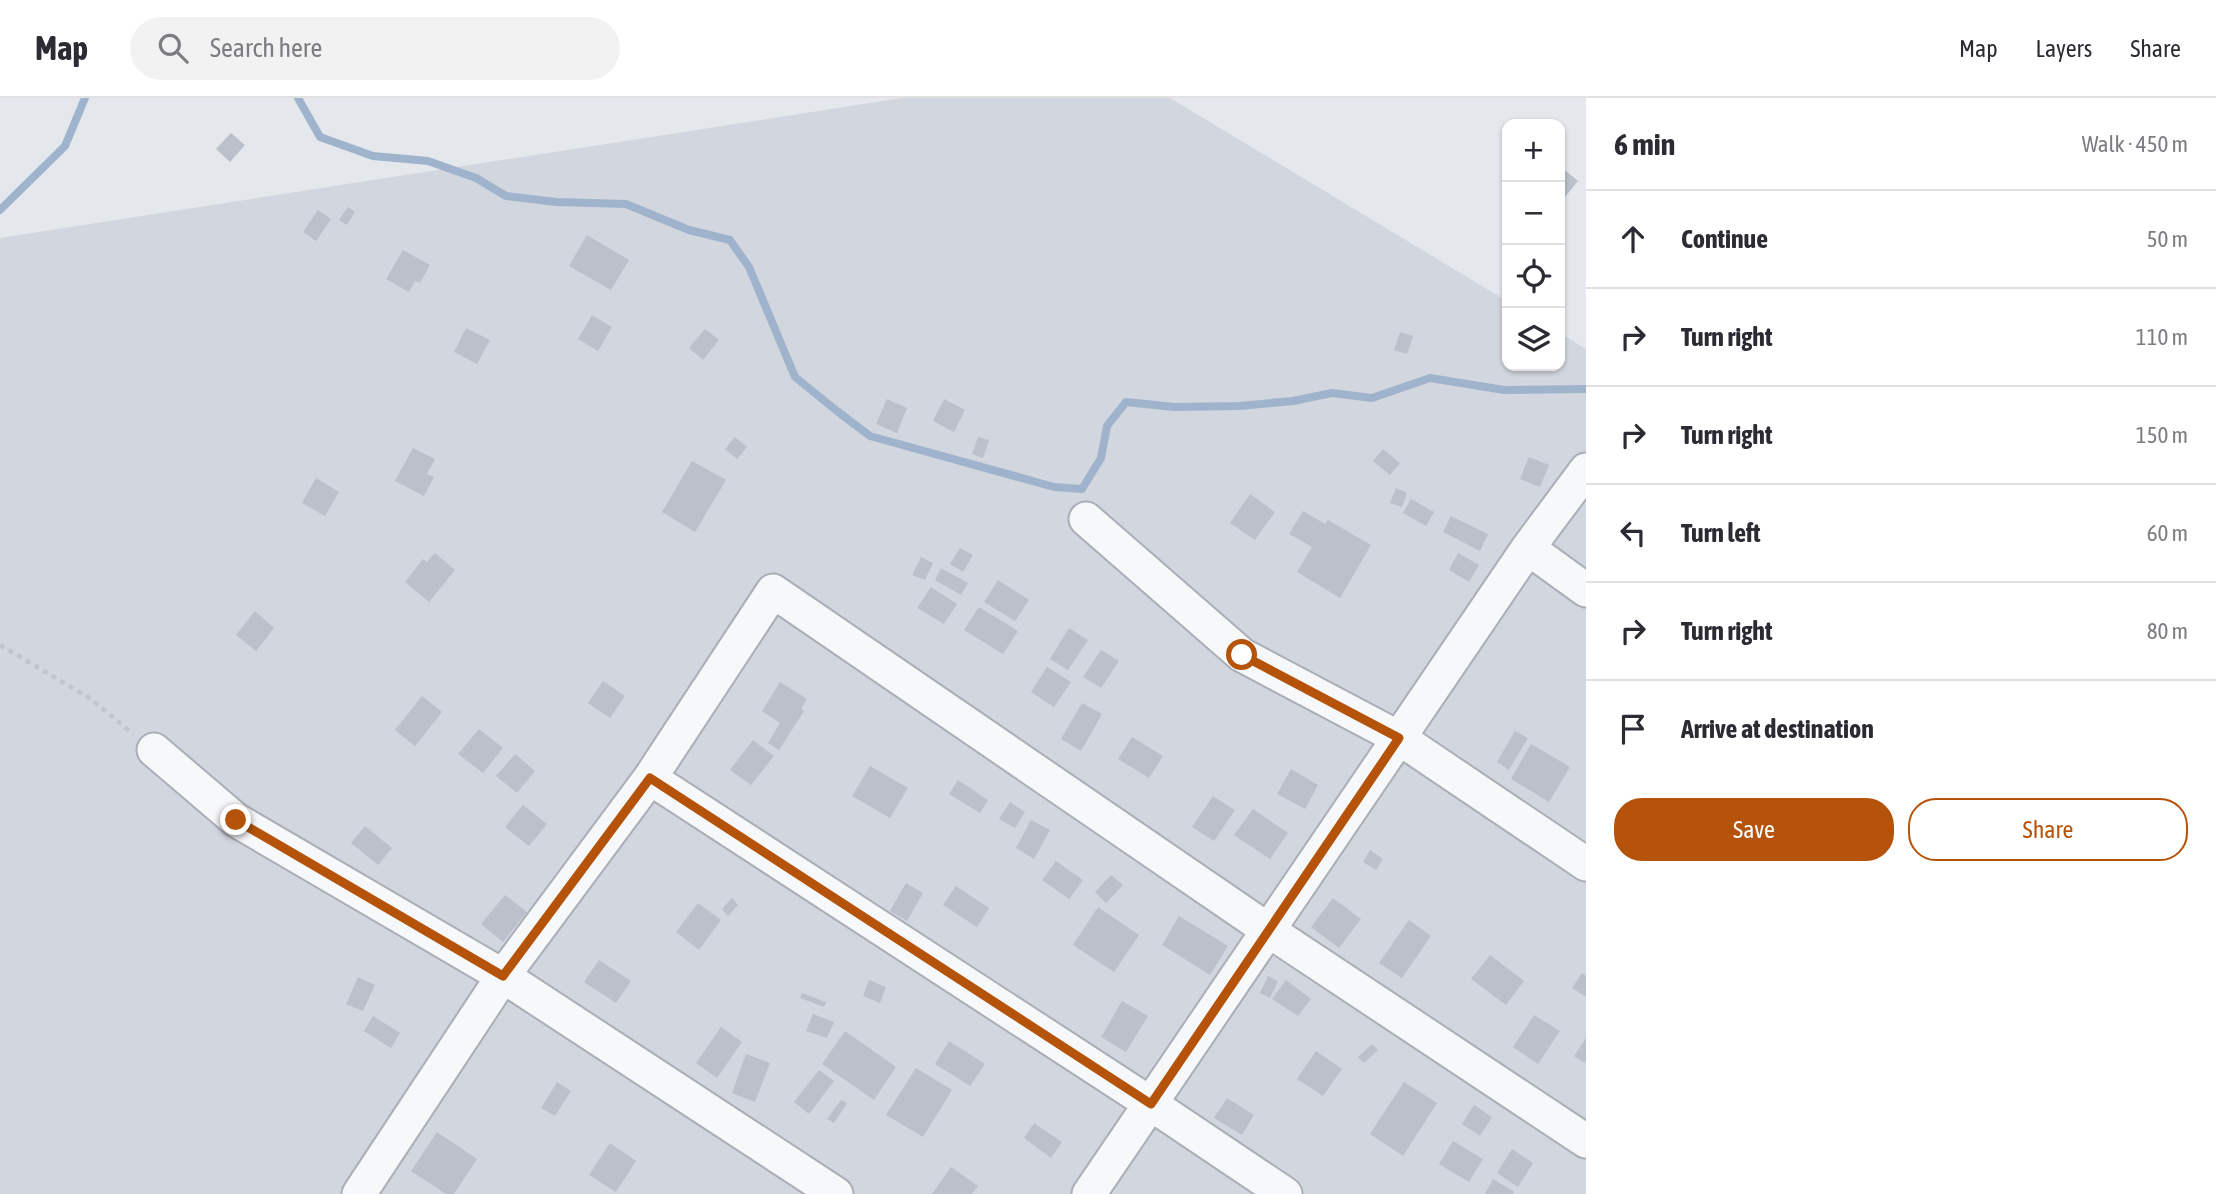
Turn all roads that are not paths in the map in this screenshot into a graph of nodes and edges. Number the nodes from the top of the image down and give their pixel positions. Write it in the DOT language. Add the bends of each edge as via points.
graph roads {
  1 [pos="1586,470"];
  2 [pos="1086,519"];
  3 [pos="1528,548"];
  4 [pos="1586,590"];
  5 [pos="1399,738"];
  6 [pos="154,750"];
  7 [pos="650,778"];
  8 [pos="1586,864"];
  9 [pos="1268,930"];
  10 [pos="503,976"];
  11 [pos="1151,1104"];
  12 [pos="1586,1141"];
  13 [pos="373,1189"];
  14 [pos="836,1194"];
  15 [pos="1089,1194"];
  16 [pos="1285,1194"];
  1 -- 3 [label="street"];
  2 -- 5 [label="street" via="1242,655"];
  3 -- 4 [label="street"];
  3 -- 5 [label="street"];
  5 -- 8 [label="street"];
  5 -- 9 [label="street"];
  6 -- 10 [label="street" via="236,820"];
  7 -- 9 [label="street" via="773,591"];
  7 -- 10 [label="street"];
  7 -- 11 [label="street"];
  9 -- 11 [label="street"];
  9 -- 12 [label="street"];
  10 -- 13 [label="street"];
  10 -- 14 [label="street"];
  11 -- 15 [label="street"];
  11 -- 16 [label="street"];
}
